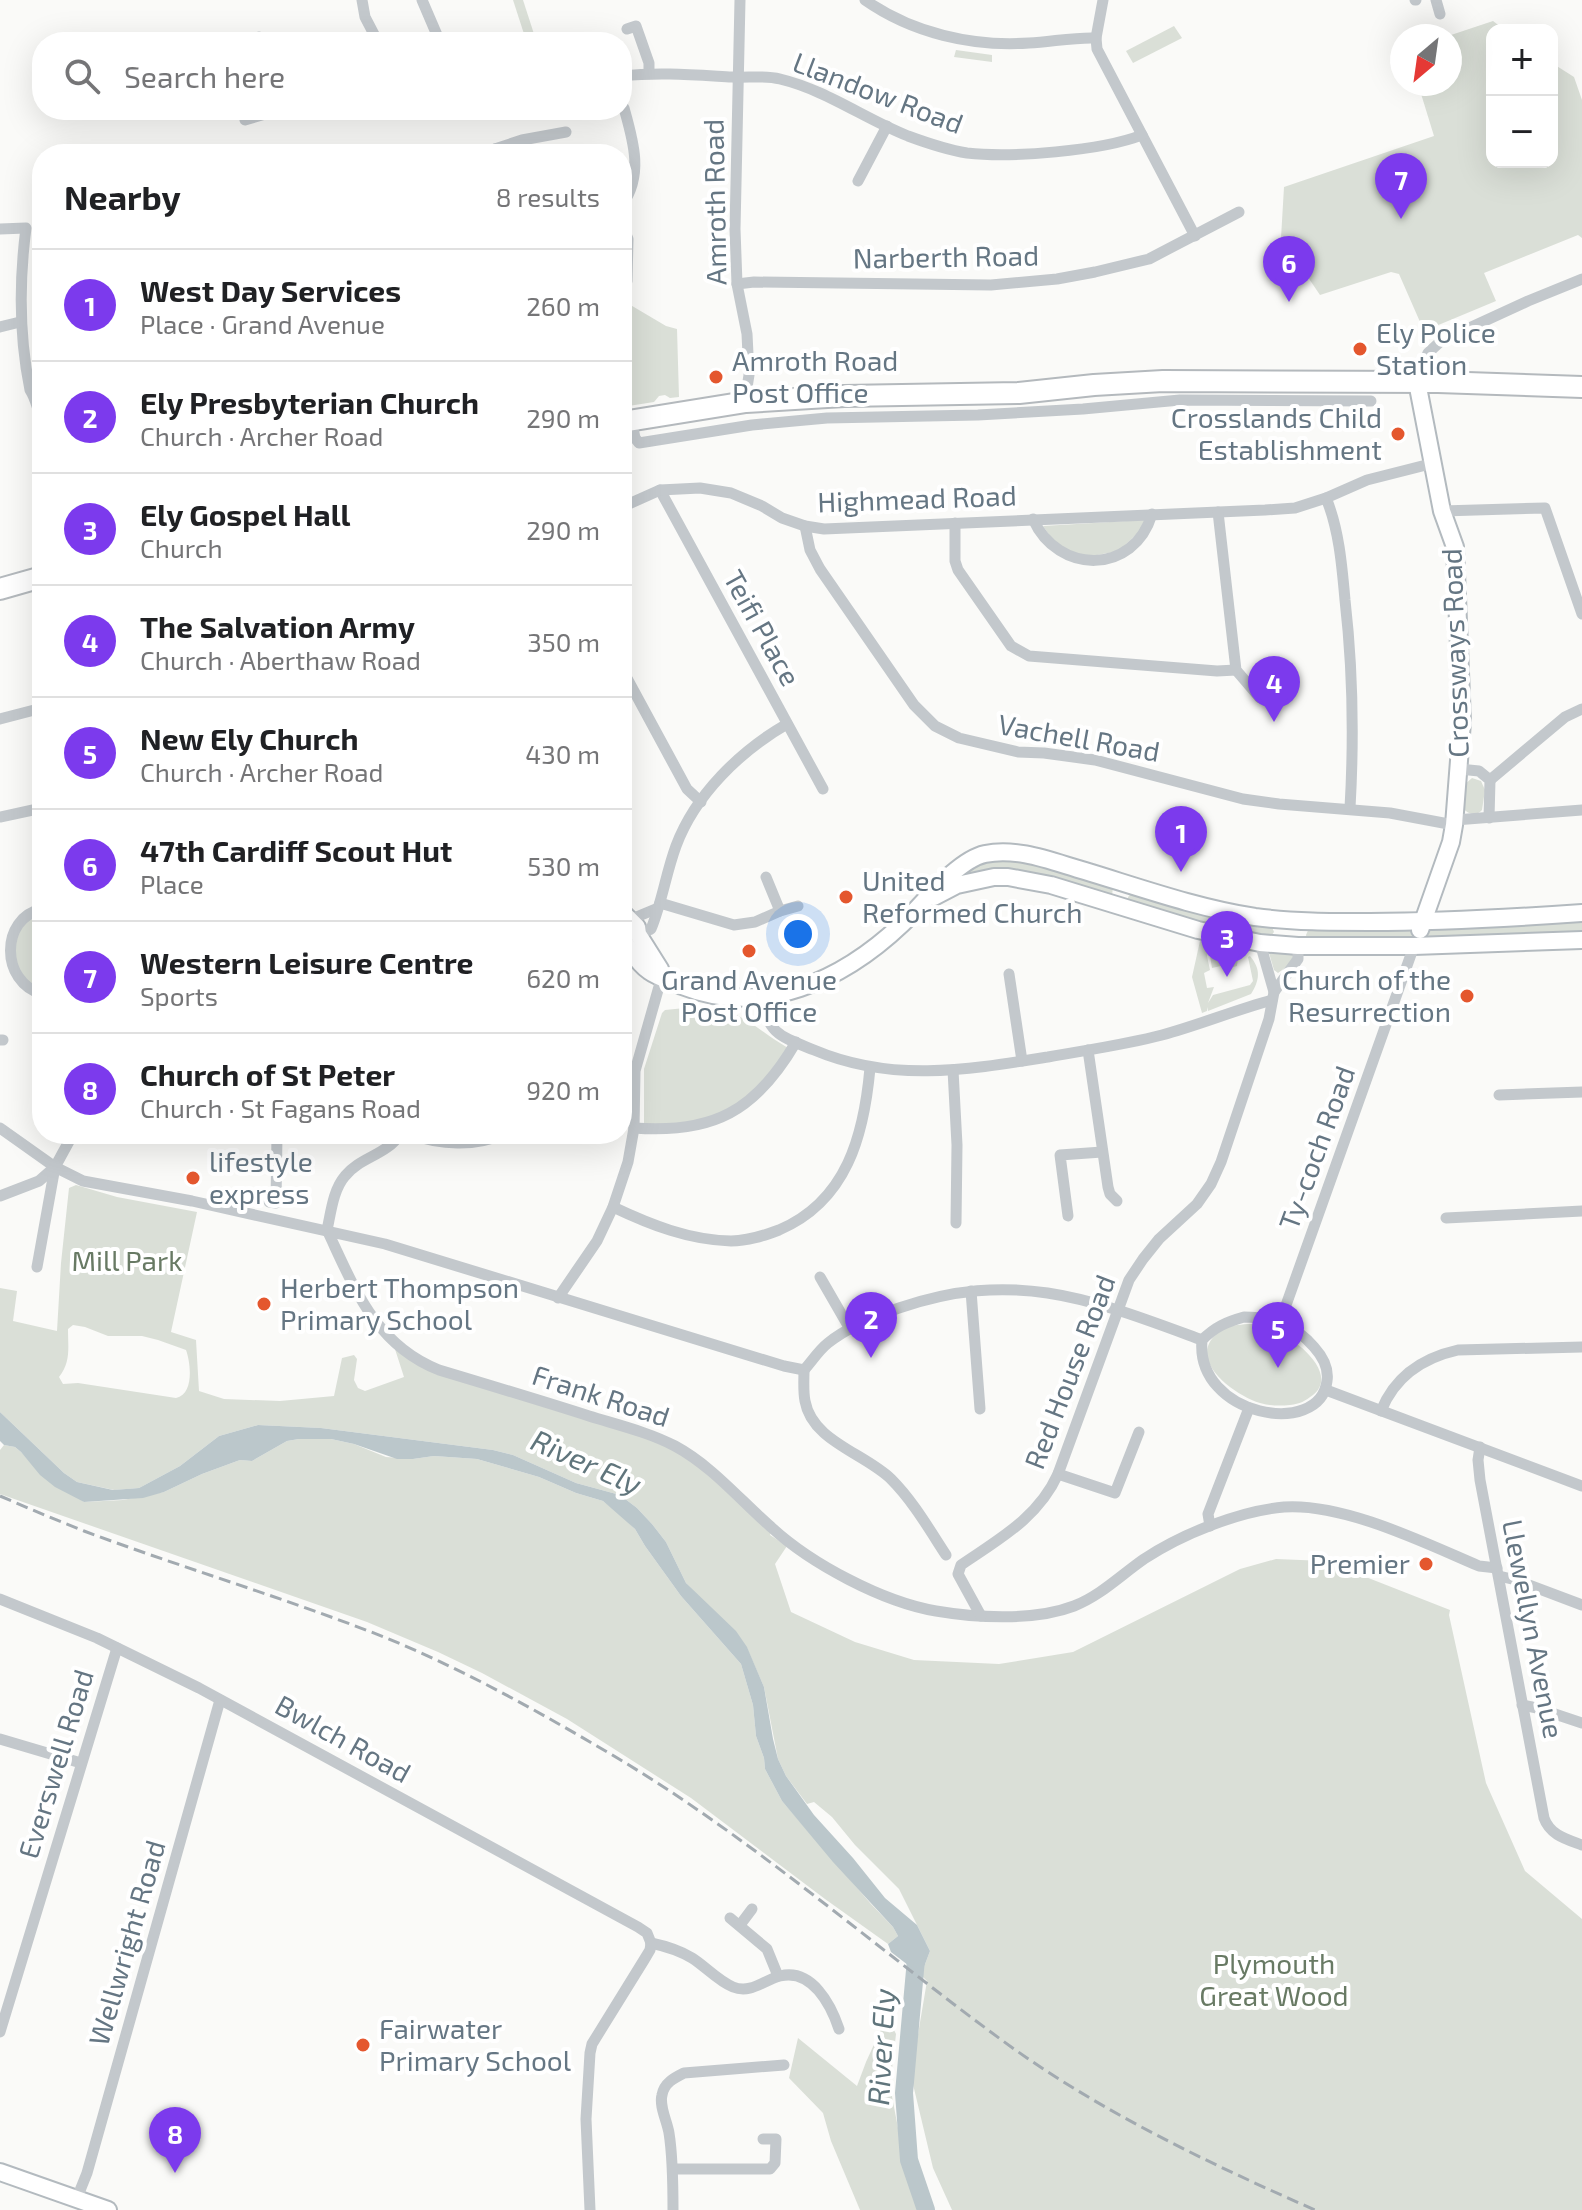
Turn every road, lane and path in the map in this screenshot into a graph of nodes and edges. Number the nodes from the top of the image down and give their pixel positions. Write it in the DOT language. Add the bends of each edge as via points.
graph roads {
  1 [pos="362,0"];
  2 [pos="422,0"];
  3 [pos="740,0"];
  4 [pos="865,0"];
  5 [pos="1103,0"];
  6 [pos="1436,0"];
  7 [pos="1440,14"];
  8 [pos="627,29"];
  9 [pos="373,32"];
  10 [pos="436,32"];
  11 [pos="1096,38"];
  12 [pos="649,73"];
  13 [pos="632,75"];
  14 [pos="738,77"];
  15 [pos="627,120"];
  16 [pos="887,126"];
  17 [pos="566,132"];
  18 [pos="1142,135"];
  19 [pos="513,144"];
  20 [pos="858,181"];
  21 [pos="632,188"];
  22 [pos="1239,212"];
  23 [pos="0,229"];
  24 [pos="1195,236"];
  25 [pos="1582,279"];
  26 [pos="737,284"];
  27 [pos="20,322"];
  28 [pos="0,327"];
  29 [pos="1417,382"];
  30 [pos="1582,387"];
  31 [pos="1343,391"];
  32 [pos="32,392"];
  33 [pos="1371,401"];
  34 [pos="746,402"];
  35 [pos="1020,402"];
  36 [pos="632,419"];
  37 [pos="632,431"];
  38 [pos="1434,463"];
  39 [pos="660,490"];
  40 [pos="1326,498"];
  41 [pos="632,503"];
  42 [pos="1442,511"];
  43 [pos="1218,512"];
  44 [pos="1152,514"];
  45 [pos="1033,519"];
  46 [pos="955,523"];
  47 [pos="805,526"];
  48 [pos="32,580"];
  49 [pos="0,589"];
  50 [pos="32,594"];
  51 [pos="0,600"];
  52 [pos="1582,614"];
  53 [pos="1236,670"];
  54 [pos="632,687"];
  55 [pos="1260,698"];
  56 [pos="1582,709"];
  57 [pos="32,711"];
  58 [pos="0,719"];
  59 [pos="787,724"];
  60 [pos="1459,769"];
  61 [pos="1490,780"];
  62 [pos="823,789"];
  63 [pos="701,802"];
  64 [pos="1350,808"];
  65 [pos="32,810"];
  66 [pos="1582,810"];
  67 [pos="0,817"];
  68 [pos="1489,818"];
  69 [pos="1455,822"];
  70 [pos="766,877"];
  71 [pos="1124,882"];
  72 [pos="926,901"];
  73 [pos="659,905"];
  74 [pos="798,906"];
  75 [pos="1118,907"];
  76 [pos="32,911"];
  77 [pos="780,911"];
  78 [pos="1582,913"];
  79 [pos="632,921"];
  80 [pos="1295,921"];
  81 [pos="1422,922"];
  82 [pos="632,929"];
  83 [pos="1582,940"];
  84 [pos="632,941"];
  85 [pos="1260,943"];
  86 [pos="1298,946"];
  87 [pos="1414,946"];
  88 [pos="1009,974"];
  89 [pos="662,976"];
  90 [pos="32,991"];
  91 [pos="1273,996"];
  92 [pos="762,998"];
  93 [pos="796,1042"];
  94 [pos="1088,1050"];
  95 [pos="1022,1061"];
  96 [pos="870,1068"];
  97 [pos="953,1070"];
  98 [pos="1582,1092"];
  99 [pos="1499,1095"];
  100 [pos="0,1128"];
  101 [pos="634,1128"];
  102 [pos="632,1139"];
  103 [pos="68,1144"];
  104 [pos="277,1144"];
  105 [pos="393,1144"];
  106 [pos="631,1144"];
  107 [pos="1102,1152"];
  108 [pos="55,1167"];
  109 [pos="0,1196"];
  110 [pos="1117,1201"];
  111 [pos="269,1202"];
  112 [pos="613,1207"];
  113 [pos="1582,1211"];
  114 [pos="1068,1216"];
  115 [pos="1446,1218"];
  116 [pos="956,1223"];
  117 [pos="327,1230"];
  118 [pos="37,1267"];
  119 [pos="820,1277"];
  120 [pos="971,1291"];
  121 [pos="558,1298"];
  122 [pos="1119,1309"];
  123 [pos="1280,1322"];
  124 [pos="850,1329"];
  125 [pos="1202,1340"];
  126 [pos="1582,1347"];
  127 [pos="804,1370"];
  128 [pos="1326,1390"];
  129 [pos="1249,1408"];
  130 [pos="980,1409"];
  131 [pos="1381,1411"];
  132 [pos="1139,1432"];
  133 [pos="1480,1447"];
  134 [pos="1058,1474"];
  135 [pos="1582,1486"];
  136 [pos="1210,1526"];
  137 [pos="946,1555"];
  138 [pos="1498,1572"];
  139 [pos="0,1599"];
  140 [pos="1582,1605"];
  141 [pos="981,1616"];
  142 [pos="117,1648"];
  143 [pos="220,1700"];
  144 [pos="1522,1705"];
  145 [pos="1582,1723"];
  146 [pos="0,1739"];
  147 [pos="81,1763"];
  148 [pos="1582,1845"];
  149 [pos="752,1909"];
  150 [pos="651,1943"];
  151 [pos="778,1976"];
  152 [pos="839,2029"];
  153 [pos="0,2032"];
  154 [pos="784,2065"];
  155 [pos="763,2139"];
  156 [pos="673,2169"];
  157 [pos="0,2172"];
  158 [pos="77,2198"];
  159 [pos="108,2210"];
  160 [pos="590,2210"];
  161 [pos="673,2210"];
  1 -- 9 [label="street"];
  2 -- 10 [label="street"];
  3 -- 14 [label="street, Amroth Road"];
  4 -- 11 [label="street" via="894,18 981,44"];
  5 -- 11 [label="street"];
  6 -- 7 [label="street"];
  8 -- 12 [label="street" via="636,26"];
  11 -- 18 [label="street"];
  12 -- 13 [label="street, Llandow Road"];
  12 -- 14 [label="street, Llandow Road"];
  14 -- 16 [label="street, Llandow Road" via="782,80"];
  14 -- 26 [label="street, Amroth Road"];
  15 -- 21 [label="street" via="635,149"];
  16 -- 18 [label="street, Llandow Road" via="966,153 1041,152 1113,144"];
  16 -- 20 [label="street"];
  17 -- 19 [label="street"];
  18 -- 24 [label="street"];
  22 -- 24 [label="street, Narberth Road"];
  23 -- 27 [label="street" via="26,228"];
  24 -- 26 [label="street, Narberth Road" via="1149,259 1057,279 991,285"];
  25 -- 29 [label="street" via="1441,341 1428,353"];
  26 -- 34 [label="street, Amroth Road" via="747,334"];
  27 -- 28 [label="street"];
  27 -- 32 [label="street"];
  29 -- 30 [label="highway"];
  29 -- 31 [label="highway"];
  29 -- 38 [label="street, Crossways Road"];
  31 -- 33 [label="street"];
  31 -- 35 [label="highway" via="1163,381 1094,385"];
  34 -- 35 [label="highway" via="844,396"];
  34 -- 36 [label="highway"];
  35 -- 37 [label="street" via="882,418 752,425 639,443"];
  38 -- 40 [label="street, Highmead Road" via="1367,480"];
  38 -- 42 [label="street, Crossways Road"];
  39 -- 41 [label="street, Highmead Road"];
  39 -- 47 [label="street, Highmead Road" via="731,493"];
  39 -- 59 [label="street, Teifi Place"];
  40 -- 43 [label="street, Highmead Road" via="1295,508"];
  40 -- 64 [label="street" via="1335,525 1351,653"];
  42 -- 52 [label="street" via="1545,508"];
  42 -- 60 [label="street, Crossways Road" via="1455,547"];
  43 -- 44 [label="street, Highmead Road"];
  43 -- 53 [label="street"];
  44 -- 45 [label="street, Highmead Road"];
  44 -- 45 [label="street, Highmead Road" via="1132,547 1100,561 1082,560 1049,544"];
  45 -- 46 [label="street, Highmead Road"];
  46 -- 47 [label="street, Highmead Road"];
  46 -- 53 [label="street" via="958,570 1021,653"];
  47 -- 64 [label="street, Vachell Road" via="820,569 914,705 946,732 1018,752 1124,766 1243,799"];
  48 -- 49 [label="highway"];
  50 -- 51 [label="highway"];
  53 -- 55 [label="street"];
  54 -- 63 [label="street" via="687,789"];
  56 -- 61 [label="street" via="1565,717"];
  57 -- 58 [label="street"];
  59 -- 62 [label="street, Teifi Place"];
  59 -- 63 [label="street" via="740,758"];
  60 -- 61 [label="street" via="1479,771"];
  60 -- 69 [label="street, Crossways Road"];
  61 -- 68 [label="street"];
  63 -- 73 [label="street" via="676,846"];
  64 -- 69 [label="street, Vachell Road"];
  65 -- 67 [label="street"];
  66 -- 68 [label="street, Vachell Road"];
  68 -- 69 [label="street, Vachell Road"];
  69 -- 81 [label="street, Crossways Road"];
  70 -- 77 [label="street"];
  71 -- 72 [label="street" via="1013,852 982,854 951,873"];
  71 -- 75 [label="street"];
  71 -- 80 [label="street" via="1198,906"];
  72 -- 75 [label="street" via="957,885 1008,877"];
  72 -- 92 [label="street" via="851,964 809,986"];
  73 -- 77 [label="street" via="734,925"];
  73 -- 79 [label="street"];
  73 -- 82 [label="street" via="651,929"];
  74 -- 77 [label="street"];
  75 -- 85 [label="street"];
  76 -- 90 [label="street" via="19,918 3,947 9,973"];
  78 -- 81 [label="street"];
  80 -- 81 [label="street"];
  80 -- 86 [label="street"];
  81 -- 87 [label="street, Crossways Road"];
  83 -- 87 [label="street"];
  84 -- 89 [label="street" via="642,965"];
  85 -- 86 [label="street"];
  85 -- 91 [label="street, Red House Road"];
  86 -- 87 [label="street"];
  86 -- 91 [label="street, Red House Road" via="1298,959"];
  87 -- 123 [label="street, Ty-coch Road"];
  88 -- 95 [label="street"];
  89 -- 92 [label="street" via="709,994"];
  89 -- 101 [label="street" via="635,1071"];
  91 -- 94 [label="street" via="1161,1035"];
  91 -- 122 [label="street, Red House Road" via="1211,1184 1143,1259"];
  92 -- 93 [label="street" via="771,1026"];
  93 -- 96 [label="street"];
  93 -- 101 [label="street" via="768,1084 731,1113 681,1128"];
  94 -- 95 [label="street"];
  94 -- 107 [label="street"];
  95 -- 97 [label="street"];
  96 -- 97 [label="street"];
  96 -- 112 [label="street" via="852,1156 833,1188 792,1224 730,1241 669,1231"];
  97 -- 116 [label="street"];
  98 -- 99 [label="street"];
  100 -- 108 [label="street"];
  101 -- 102 [label="street"];
  103 -- 108 [label="street"];
  104 -- 111 [label="street" via="276,1203"];
  105 -- 117 [label="street" via="343,1177"];
  106 -- 112 [label="street"];
  107 -- 110 [label="street" via="1110,1194"];
  107 -- 114 [label="street" via="1060,1155"];
  108 -- 109 [label="street" via="39,1181"];
  108 -- 117 [label="street" via="95,1184"];
  108 -- 118 [label="street"];
  112 -- 121 [label="street"];
  113 -- 115 [label="street"];
  117 -- 121 [label="street"];
  117 -- 141 [label="street, Frank Road" via="377,1324 393,1343 426,1365 658,1438 705,1466 787,1540 872,1591 933,1610"];
  119 -- 124 [label="street"];
  120 -- 122 [label="street" via="1030,1290"];
  120 -- 124 [label="street" via="914,1303"];
  120 -- 130 [label="street"];
  121 -- 127 [label="street"];
  122 -- 125 [label="street"];
  122 -- 134 [label="street, Red House Road"];
  123 -- 125 [label="street" via="1244,1317 1226,1322"];
  123 -- 128 [label="street" via="1319,1353 1327,1366"];
  124 -- 127 [label="street" via="824,1345"];
  125 -- 129 [label="street" via="1202,1361 1211,1380"];
  126 -- 131 [label="street" via="1440,1354 1398,1381"];
  127 -- 137 [label="street" via="805,1402 814,1422 888,1476"];
  128 -- 129 [label="street" via="1317,1402 1297,1412"];
  128 -- 131 [label="street"];
  129 -- 136 [label="street" via="1208,1514"];
  131 -- 133 [label="street"];
  132 -- 134 [label="street" via="1115,1493"];
  133 -- 135 [label="street"];
  133 -- 138 [label="street, Llewellyn Avenue" via="1480,1480"];
  134 -- 141 [label="street, Red House Road" via="1024,1521 958,1569"];
  136 -- 138 [label="street, Frank Road" via="1268,1510 1306,1508 1366,1521"];
  136 -- 141 [label="street, Frank Road" via="1173,1542 1075,1606"];
  138 -- 140 [label="street, Frank Road"];
  138 -- 144 [label="street, Llewellyn Avenue"];
  139 -- 142 [label="street, Bwlch Road"];
  142 -- 143 [label="street, Bwlch Road"];
  142 -- 147 [label="street, Everswell Road"];
  143 -- 150 [label="street, Bwlch Road" via="638,1927"];
  143 -- 158 [label="street, Wellwright Road"];
  144 -- 145 [label="street"];
  144 -- 148 [label="street, Llewellyn Avenue" via="1547,1826"];
  146 -- 147 [label="street"];
  147 -- 153 [label="street, Everswell Road"];
  149 -- 151 [label="street" via="735,1921 767,1949"];
  150 -- 151 [label="street" via="692,1958 735,1988 756,1987"];
  150 -- 160 [label="street" via="592,2044 586,2119"];
  151 -- 152 [label="street" via="811,1983 828,2003"];
  154 -- 156 [label="street" via="674,2077 661,2098"];
  155 -- 156 [label="street" via="776,2139 770,2169"];
  156 -- 161 [label="street"];
  157 -- 158 [label="street"];
  158 -- 159 [label="street"];
}
